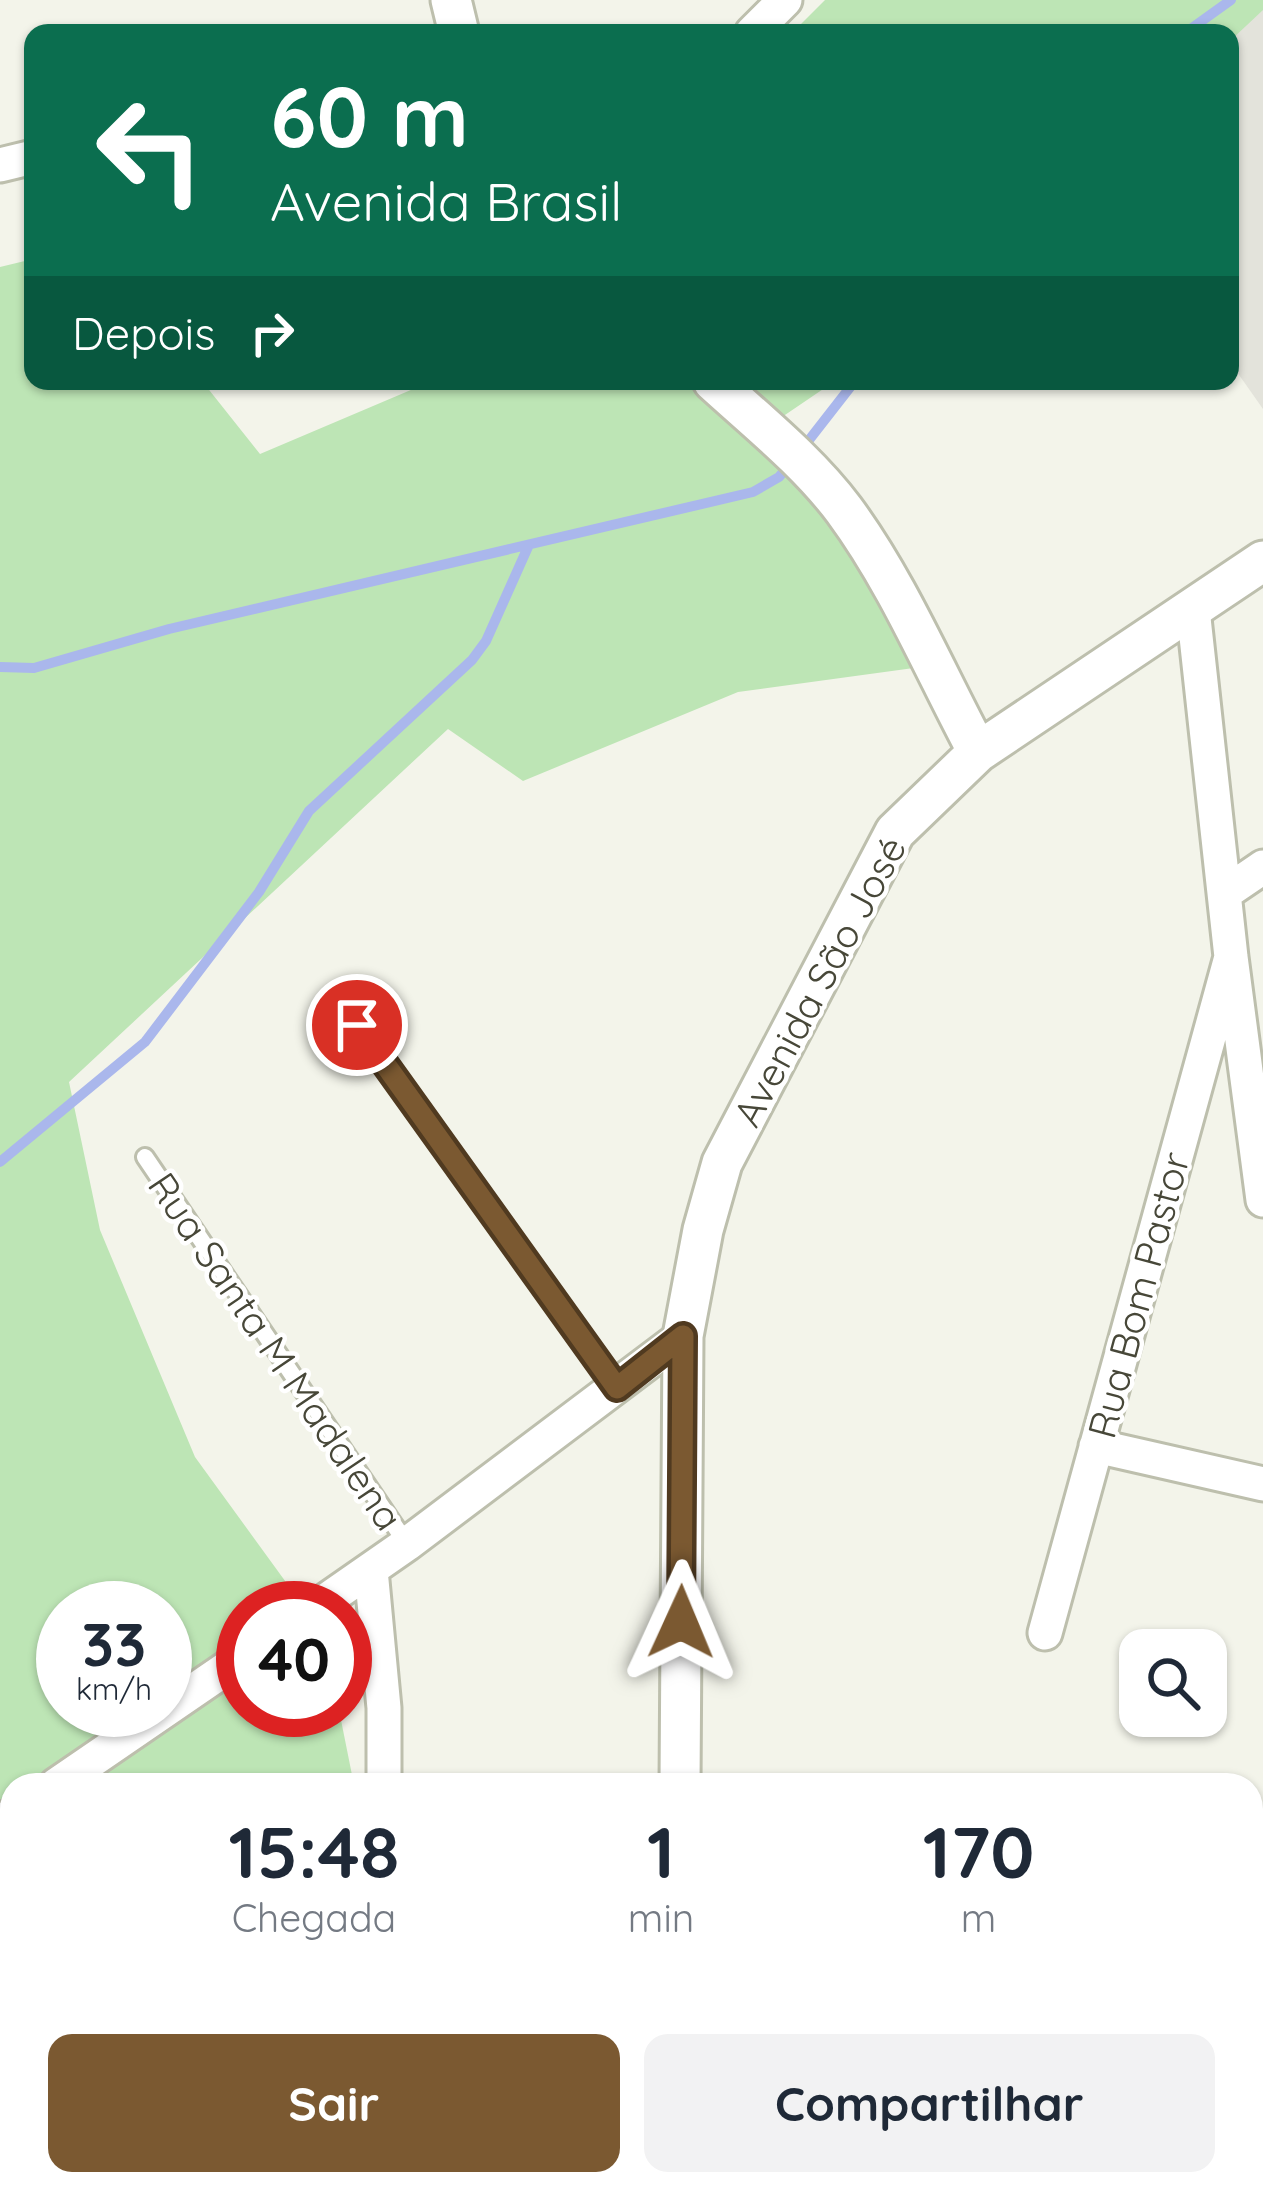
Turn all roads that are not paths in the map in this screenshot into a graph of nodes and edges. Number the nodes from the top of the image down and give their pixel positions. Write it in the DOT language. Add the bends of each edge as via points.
graph roads {
  1 [pos="785,0"];
  2 [pos="761,24"];
  3 [pos="723,390"];
  4 [pos="1263,560"];
  5 [pos="1192,609"];
  6 [pos="978,752"];
  7 [pos="1263,866"];
  8 [pos="1225,893"];
  9 [pos="1231,957"];
  10 [pos="357,1025"];
  11 [pos="145,1157"];
  12 [pos="1263,1200"];
  13 [pos="683,1336"];
  14 [pos="617,1388"];
  15 [pos="1096,1446"];
  16 [pos="1263,1484"];
  17 [pos="407,1544"];
  18 [pos="371,1570"];
  19 [pos="355,1581"];
  20 [pos="1045,1633"];
  21 [pos="216,1677"];
  22 [pos="82,1773"];
  23 [pos="384,1773"];
  24 [pos="680,1773"];
  1 -- 2 [label="street"];
  3 -- 6 [label="street" via="844,510"];
  4 -- 5 [label="street, Avenida São José"];
  5 -- 6 [label="street, Avenida São José"];
  5 -- 8 [label="street"];
  6 -- 13 [label="street, Avenida São José" via="895,832 722,1163"];
  7 -- 8 [label="street"];
  8 -- 9 [label="street"];
  9 -- 12 [label="street"];
  9 -- 15 [label="street, Rua Bom Pastor"];
  10 -- 14 [label="lane"];
  11 -- 17 [label="lane, Rua Santa M Madalena"];
  13 -- 14 [label="street"];
  13 -- 24 [label="street, Avenida São José"];
  14 -- 17 [label="street"];
  15 -- 16 [label="street"];
  15 -- 20 [label="street, Rua Bom Pastor"];
  17 -- 18 [label="street"];
  18 -- 19 [label="street"];
  18 -- 23 [label="street"];
  21 -- 22 [label="street"];
}
